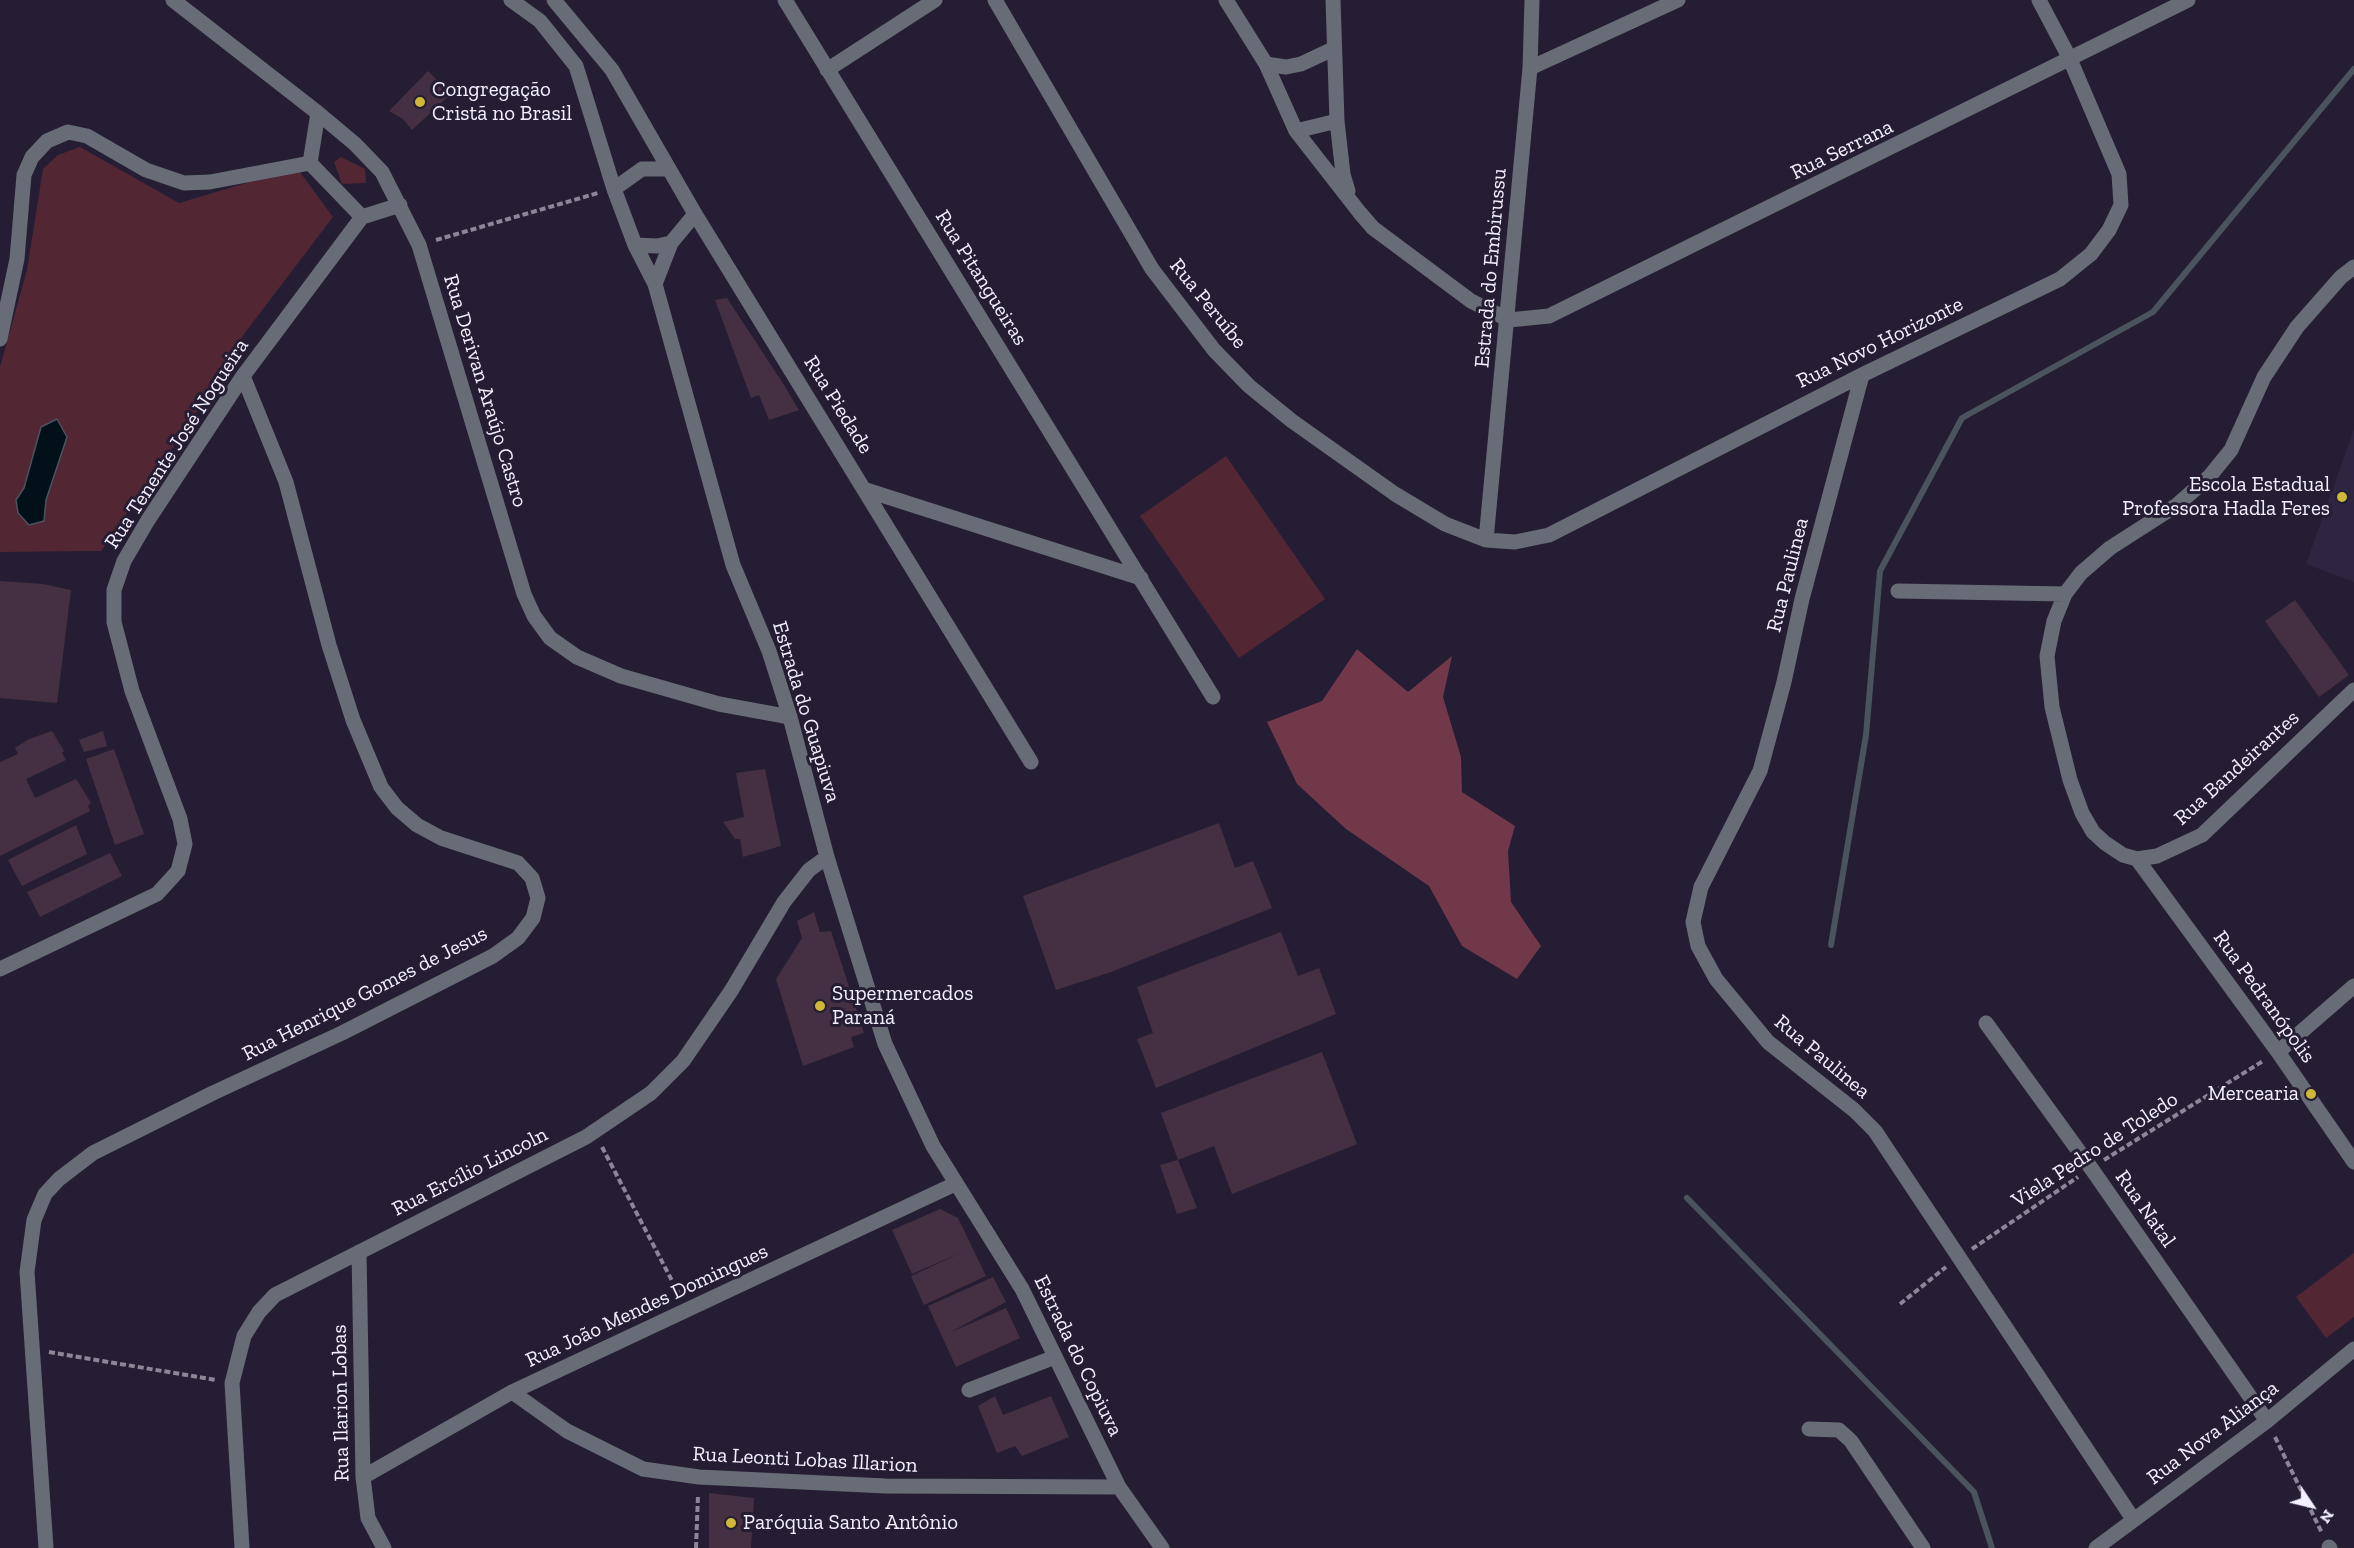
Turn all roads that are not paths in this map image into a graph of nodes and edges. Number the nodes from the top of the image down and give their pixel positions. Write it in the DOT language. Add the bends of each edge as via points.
graph roads {
  1 [pos="172,0"];
  2 [pos="511,0"];
  3 [pos="554,0"];
  4 [pos="785,0"];
  5 [pos="935,0"];
  6 [pos="994,0"];
  7 [pos="1226,0"];
  8 [pos="1333,0"];
  9 [pos="1532,0"];
  10 [pos="1678,0"];
  11 [pos="2039,0"];
  12 [pos="2188,0"];
  13 [pos="1333,49"];
  14 [pos="2069,57"];
  15 [pos="1266,64"];
  16 [pos="1530,68"];
  17 [pos="827,69"];
  18 [pos="318,114"];
  19 [pos="1337,121"];
  20 [pos="1296,131"];
  21 [pos="310,164"];
  22 [pos="668,169"];
  23 [pos="614,189"];
  24 [pos="1351,199"];
  25 [pos="400,205"];
  26 [pos="695,214"];
  27 [pos="362,217"];
  28 [pos="671,243"];
  29 [pos="635,245"];
  30 [pos="2354,267"];
  31 [pos="656,284"];
  32 [pos="1509,320"];
  33 [pos="0,339"];
  34 [pos="1862,375"];
  35 [pos="243,376"];
  36 [pos="866,490"];
  37 [pos="1486,540"];
  38 [pos="1141,578"];
  39 [pos="1898,591"];
  40 [pos="2065,594"];
  41 [pos="2354,690"];
  42 [pos="1213,697"];
  43 [pos="790,717"];
  44 [pos="1031,762"];
  45 [pos="827,857"];
  46 [pos="2137,858"];
  47 [pos="0,969"];
  48 [pos="2354,986"];
  49 [pos="1986,1023"];
  50 [pos="2278,1052"];
  51 [pos="2354,1162"];
  52 [pos="955,1184"];
  53 [pos="359,1252"];
  54 [pos="2354,1349"];
  55 [pos="1055,1357"];
  56 [pos="969,1390"];
  57 [pos="512,1392"];
  58 [pos="2267,1421"];
  59 [pos="1809,1429"];
  60 [pos="363,1477"];
  61 [pos="1119,1487"];
  62 [pos="2133,1519"];
  63 [pos="46,1548"];
  64 [pos="242,1548"];
  65 [pos="384,1548"];
  66 [pos="1162,1548"];
  67 [pos="1923,1548"];
  68 [pos="2096,1548"];
  1 -- 18 [label="street, Rua Derivan Araújo Castro"];
  2 -- 23 [label="street, Estrada do Guapiuva" via="540,21 576,66"];
  3 -- 22 [label="street, Rua Piedade" via="612,70"];
  4 -- 17 [label="street, Rua Pitangueiras"];
  5 -- 17 [label="street"];
  6 -- 37 [label="street, Rua Peruíbe" via="1152,269 1215,350 1249,386 1344,460 1445,524"];
  7 -- 15 [label="street"];
  8 -- 13 [label="street"];
  9 -- 16 [label="street, Estrada do Embirussu"];
  10 -- 16 [label="street"];
  11 -- 14 [label="street, Rua Novo Horizonte"];
  12 -- 14 [label="street, Rua Serrana"];
  13 -- 15 [label="street" via="1301,64"];
  13 -- 19 [label="street"];
  14 -- 32 [label="street, Rua Serrana" via="1549,316"];
  14 -- 34 [label="street, Rua Novo Horizonte" via="2119,174 2121,205 2109,230 2091,254 2060,279"];
  15 -- 20 [label="street"];
  16 -- 32 [label="street, Estrada do Embirussu"];
  17 -- 38 [label="street, Rua Pitangueiras"];
  18 -- 21 [label="street"];
  18 -- 25 [label="street, Rua Derivan Araújo Castro" via="356,144 382,172"];
  19 -- 20 [label="street"];
  19 -- 24 [label="street" via="1343,174"];
  20 -- 24 [label="street"];
  21 -- 27 [label="street"];
  21 -- 33 [label="street" via="184,183 146,170 87,136 68,132 47,141 32,157 24,175 17,259"];
  22 -- 23 [label="street" via="642,170"];
  22 -- 26 [label="street, Rua Piedade"];
  23 -- 29 [label="street, Estrada do Guapiuva"];
  24 -- 32 [label="street" via="1373,228 1471,301"];
  25 -- 27 [label="street"];
  25 -- 43 [label="street, Rua Derivan Araújo Castro" via="418,245 524,594 550,638 577,657 621,676 718,704"];
  26 -- 28 [label="street"];
  26 -- 36 [label="street, Rua Piedade"];
  27 -- 35 [label="street, Rua Tenente José Nogueira"];
  28 -- 29 [label="street"];
  28 -- 31 [label="street"];
  29 -- 31 [label="street, Estrada do Guapiuva"];
  30 -- 40 [label="street" via="2297,327 2264,377 2231,450 2209,477 2177,505 2110,548 2081,573"];
  31 -- 43 [label="street, Estrada do Guapiuva" via="733,565 769,651"];
  32 -- 37 [label="street, Estrada do Embirussu"];
  34 -- 37 [label="street, Rua Novo Horizonte" via="1549,535 1515,542"];
  34 -- 62 [label="street, Rua Paulinea" via="1760,771 1701,887 1693,922 1698,946 1716,980 1768,1042 1875,1131"];
  35 -- 47 [label="street, Rua Tenente José Nogueira" via="148,520 124,561 114,590 114,622 132,692 180,819 184,844 178,871 158,894"];
  35 -- 63 [label="street, Rua Henrique Gomes de Jesus" via="286,482 356,730 381,787 396,808 417,825 441,838 518,863 532,878 538,898 533,918 518,938 493,956 93,1153 45,1194 29,1249 27,1272"];
  36 -- 38 [label="street"];
  36 -- 44 [label="street, Rua Piedade"];
  38 -- 42 [label="street, Rua Pitangueiras"];
  39 -- 40 [label="street"];
  40 -- 46 [label="street" via="2054,621 2047,656 2052,707 2070,780 2093,832 2123,855"];
  41 -- 46 [label="street, Rua Bandeirantes" via="2202,835 2157,856"];
  43 -- 45 [label="street, Estrada do Guapiuva"];
  45 -- 52 [label="street, Estrada do Guapiuva" via="885,1044 912,1106"];
  45 -- 53 [label="street, Rua Ercílio Lincoln" via="808,870 784,902 683,1061 651,1093 594,1132"];
  46 -- 50 [label="street, Rua Pedranópolis"];
  48 -- 50 [label="street"];
  49 -- 58 [label="street, Rua Natal"];
  50 -- 51 [label="street, Rua Pedranópolis"];
  52 -- 55 [label="street, Estrada do Copiuva" via="1022,1290"];
  52 -- 57 [label="street, Rua João Mendes Domingues"];
  53 -- 60 [label="street, Rua Ilarion Lobas"];
  53 -- 64 [label="street, Rua Ercílio Lincoln" via="275,1295 243,1336 232,1383"];
  54 -- 58 [label="street, Rua Nova Aliança"];
  55 -- 56 [label="street"];
  55 -- 61 [label="street, Estrada do Copiuva"];
  57 -- 60 [label="street, Rua João Mendes Domingues"];
  57 -- 61 [label="street, Rua Leonti Lobas Illarion" via="567,1431 643,1469 699,1477 885,1486"];
  58 -- 62 [label="street, Rua Nova Aliança"];
  59 -- 67 [label="street" via="1839,1430 1851,1441"];
  60 -- 65 [label="street, Rua Ilarion Lobas" via="368,1518"];
  61 -- 66 [label="street, Estrada do Copiuva"];
  62 -- 68 [label="street, Rua Nova Aliança"];
}
